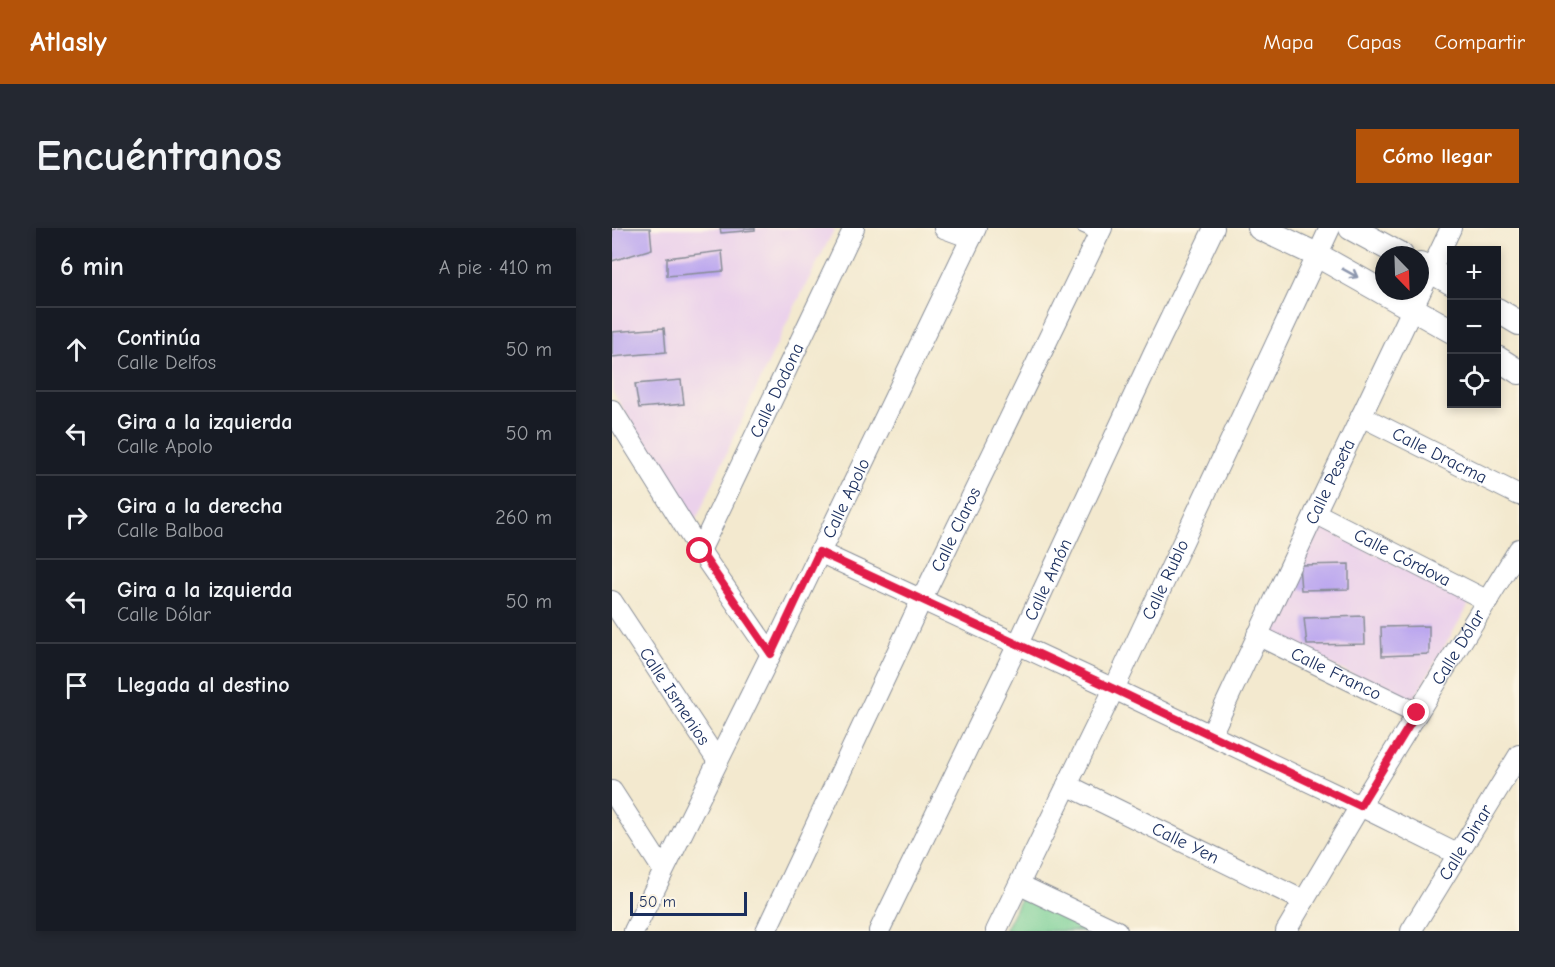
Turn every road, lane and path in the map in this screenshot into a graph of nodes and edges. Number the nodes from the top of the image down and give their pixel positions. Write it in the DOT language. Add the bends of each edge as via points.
graph roads {
  1 [pos="854,228"];
  2 [pos="944,228"];
  3 [pos="1214,228"];
  4 [pos="1260,228"];
  5 [pos="1330,228"];
  6 [pos="1351,228"];
  7 [pos="1451,228"];
  8 [pos="1094,230"];
  9 [pos="974,233"];
  10 [pos="1384,246"];
  11 [pos="1317,255"];
  12 [pos="1429,262"];
  13 [pos="1429,270"];
  14 [pos="1447,281"];
  15 [pos="1415,300"];
  16 [pos="1412,308"];
  17 [pos="1501,312"];
  18 [pos="1519,323"];
  19 [pos="1447,328"];
  20 [pos="1501,361"];
  21 [pos="1519,372"];
  22 [pos="612,410"];
  23 [pos="1361,416"];
  24 [pos="1519,495"];
  25 [pos="1315,513"];
  26 [pos="1519,549"];
  27 [pos="700,551"];
  28 [pos="819,552"];
  29 [pos="922,599"];
  30 [pos="612,601"];
  31 [pos="1488,601"];
  32 [pos="1257,635"];
  33 [pos="1018,644"];
  34 [pos="771,654"];
  35 [pos="1114,689"];
  36 [pos="1417,713"];
  37 [pos="1211,735"];
  38 [pos="1519,755"];
  39 [pos="717,760"];
  40 [pos="1067,785"];
  41 [pos="612,792"];
  42 [pos="1360,806"];
  43 [pos="1457,854"];
  44 [pos="663,870"];
  45 [pos="1020,885"];
  46 [pos="1304,901"];
  47 [pos="633,931"];
  48 [pos="766,931"];
  49 [pos="879,931"];
  50 [pos="996,931"];
  51 [pos="1117,931"];
  52 [pos="1286,931"];
  53 [pos="1411,931"];
  1 -- 27 [label="street, Calle Dodona"];
  2 -- 9 [label="street"];
  3 -- 33 [label="street, Calle Amón"];
  4 -- 11 [label="street"];
  5 -- 11 [label="street, Calle Rublo"];
  6 -- 10 [label="street"];
  7 -- 12 [label="street, Calle Peseta"];
  8 -- 29 [label="street, Calle Claros"];
  9 -- 28 [label="street, Calle Apolo"];
  11 -- 16 [label="street, one-way"];
  11 -- 35 [label="street, Calle Rublo"];
  13 -- 14 [label="street"];
  15 -- 16 [label="street, Calle Peseta"];
  16 -- 19 [label="street"];
  16 -- 23 [label="street, Calle Peseta"];
  17 -- 18 [label="street"];
  20 -- 21 [label="street"];
  22 -- 27 [label="street"];
  23 -- 24 [label="street, Calle Dracma"];
  23 -- 25 [label="street, Calle Peseta"];
  25 -- 31 [label="street, Calle Córdova"];
  25 -- 32 [label="street, Calle Peseta"];
  26 -- 31 [label="street, Calle Dólar"];
  27 -- 34 [label="street"];
  28 -- 29 [label="street"];
  28 -- 34 [label="street, Calle Apolo"];
  29 -- 33 [label="street"];
  29 -- 48 [label="street, Calle Claros"];
  30 -- 39 [label="street, Calle Ismenios"];
  31 -- 36 [label="street, Calle Dólar"];
  32 -- 36 [label="street, Calle Franco"];
  32 -- 37 [label="street, Calle Peseta"];
  33 -- 35 [label="street"];
  33 -- 49 [label="street, Calle Amón"];
  34 -- 39 [label="street, Calle Apolo"];
  35 -- 37 [label="street"];
  35 -- 40 [label="street, Calle Rublo"];
  36 -- 42 [label="street, Calle Dólar"];
  37 -- 42 [label="street"];
  38 -- 43 [label="street, Calle Dinar"];
  39 -- 44 [label="street, Calle Apolo"];
  40 -- 45 [label="street, Calle Rublo"];
  40 -- 46 [label="street, Calle Yen"];
  41 -- 44 [label="street"];
  42 -- 43 [label="street"];
  42 -- 46 [label="street, Calle Dólar"];
  43 -- 53 [label="street, Calle Dinar"];
  44 -- 47 [label="street, Calle Apolo"];
  45 -- 50 [label="street, Calle Rublo"];
  45 -- 51 [label="street"];
  46 -- 52 [label="street, Calle Dólar"];
}
